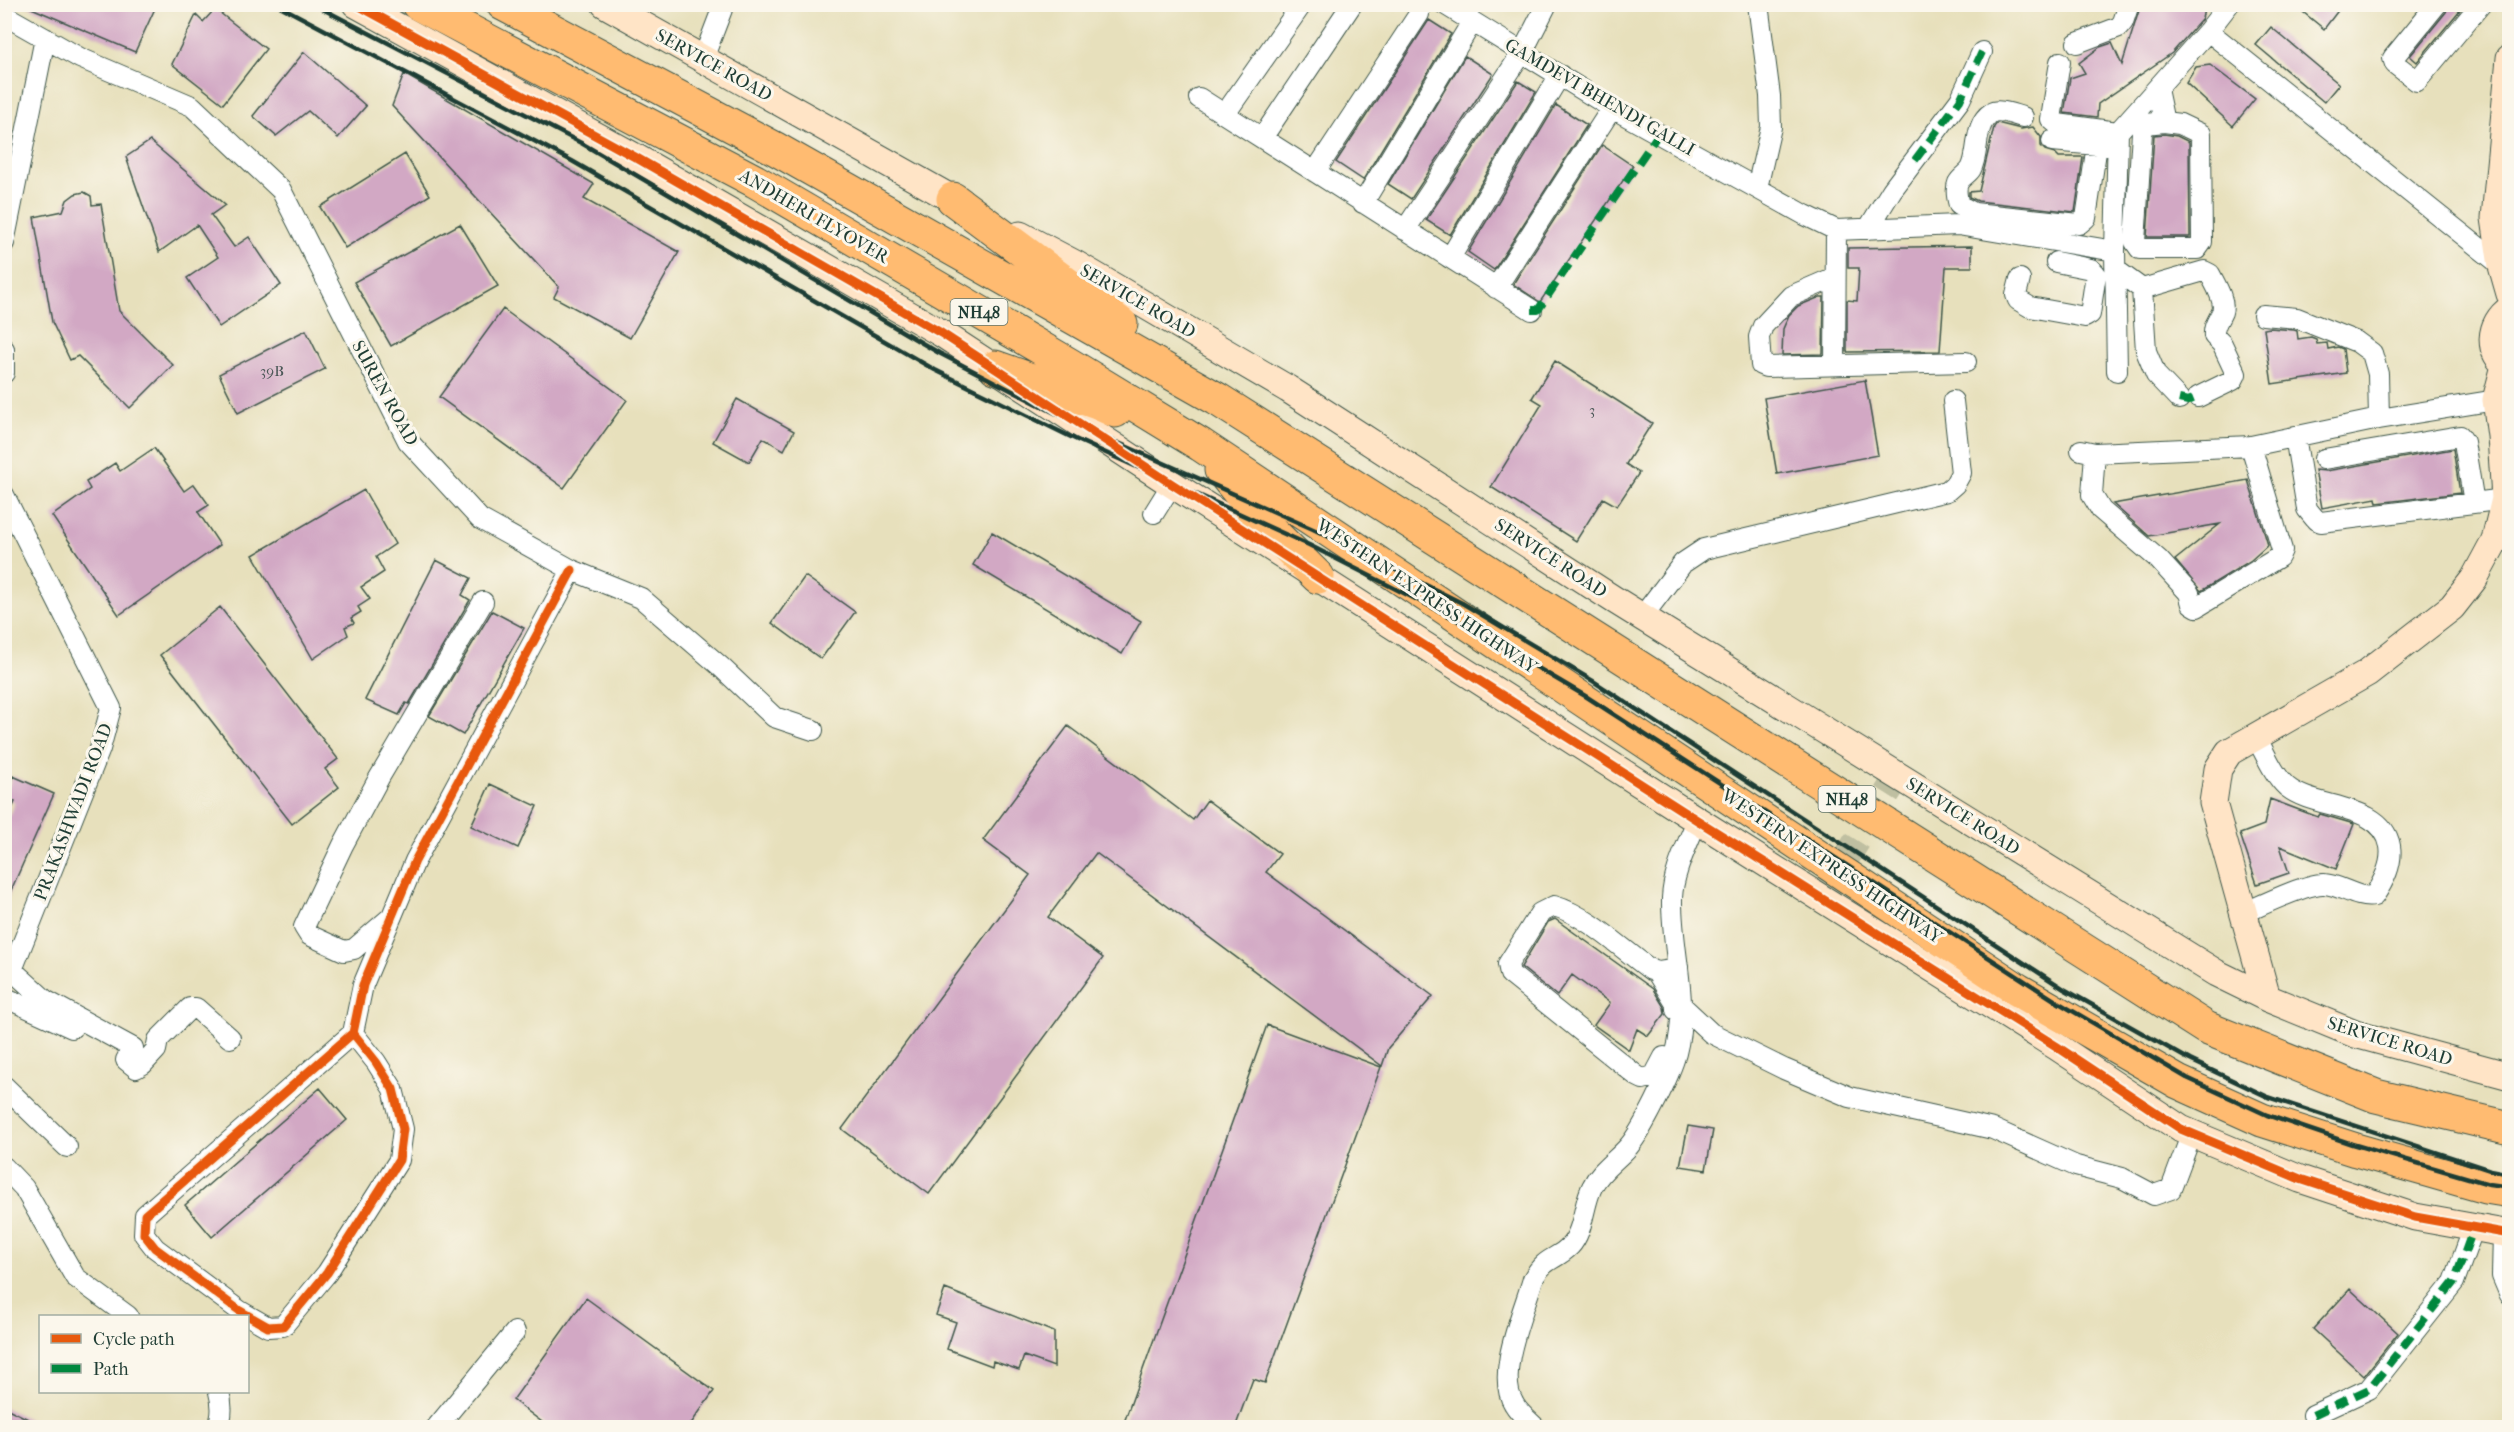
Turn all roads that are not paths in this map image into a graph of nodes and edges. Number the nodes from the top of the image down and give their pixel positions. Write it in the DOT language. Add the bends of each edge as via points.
graph roads {
  1 [pos="356,4"];
  2 [pos="418,4"];
  3 [pos="503,4"];
  4 [pos="605,4"];
  5 [pos="723,4"];
  6 [pos="1302,4"];
  7 [pos="1352,4"];
  8 [pos="1444,4"];
  9 [pos="1547,4"];
  10 [pos="1758,4"];
  11 [pos="2129,4"];
  12 [pos="2437,4"];
  13 [pos="2481,4"];
  14 [pos="2226,6"];
  15 [pos="1419,14"];
  16 [pos="4,15"];
  17 [pos="1472,22"];
  18 [pos="2208,31"];
  19 [pos="45,38"];
  20 [pos="2077,44"];
  21 [pos="1982,52"];
  22 [pos="1522,53"];
  23 [pos="2510,58"];
  24 [pos="703,59"];
  25 [pos="2060,62"];
  26 [pos="1560,75"];
  27 [pos="2159,83"];
  28 [pos="1199,98"];
  29 [pos="2132,105"];
  30 [pos="1612,108"];
  31 [pos="1225,114"];
  32 [pos="2023,117"];
  33 [pos="2164,122"];
  34 [pos="1262,138"];
  35 [pos="2118,140"];
  36 [pos="2052,141"];
  37 [pos="2097,145"];
  38 [pos="1315,172"];
  39 [pos="1757,188"];
  40 [pos="953,200"];
  41 [pos="1363,203"];
  42 [pos="1868,229"];
  43 [pos="1405,230"];
  44 [pos="1836,230"];
  45 [pos="4,243"];
  46 [pos="2068,243"];
  47 [pos="1449,258"];
  48 [pos="2115,260"];
  49 [pos="2502,266"];
  50 [pos="1835,277"];
  51 [pos="2020,279"];
  52 [pos="1496,288"];
  53 [pos="2142,289"];
  54 [pos="2510,294"];
  55 [pos="2091,305"];
  56 [pos="2116,306"];
  57 [pos="2510,309"];
  58 [pos="1532,310"];
  59 [pos="2263,315"];
  60 [pos="4,348"];
  61 [pos="2150,359"];
  62 [pos="1966,362"];
  63 [pos="1835,366"];
  64 [pos="995,367"];
  65 [pos="2507,367"];
  66 [pos="4,373"];
  67 [pos="1217,399"];
  68 [pos="2496,400"];
  69 [pos="1953,402"];
  70 [pos="2379,419"];
  71 [pos="2295,436"];
  72 [pos="1201,445"];
  73 [pos="2251,446"];
  74 [pos="2324,459"];
  75 [pos="1172,484"];
  76 [pos="4,495"];
  77 [pos="2505,499"];
  78 [pos="2474,503"];
  79 [pos="1154,513"];
  80 [pos="572,570"];
  81 [pos="1318,577"];
  82 [pos="483,602"];
  83 [pos="1642,617"];
  84 [pos="813,730"];
  85 [pos="2256,736"];
  86 [pos="1697,820"];
  87 [pos="2244,913"];
  88 [pos="394,914"];
  89 [pos="1678,966"];
  90 [pos="1657,973"];
  91 [pos="8,975"];
  92 [pos="4,997"];
  93 [pos="2267,998"];
  94 [pos="1681,1005"];
  95 [pos="353,1033"];
  96 [pos="230,1038"];
  97 [pos="126,1060"];
  98 [pos="2510,1076"];
  99 [pos="4,1086"];
  100 [pos="2510,1128"];
  101 [pos="2192,1133"];
  102 [pos="67,1147"];
  103 [pos="4,1167"];
  104 [pos="2510,1191"];
  105 [pos="2474,1227"];
  106 [pos="2506,1233"];
  107 [pos="2510,1295"];
  108 [pos="125,1315"];
  109 [pos="247,1315"];
  110 [pos="249,1316"];
  111 [pos="515,1332"];
  112 [pos="219,1393"];
  113 [pos="2313,1415"];
  114 [pos="217,1428"];
  115 [pos="436,1428"];
  116 [pos="1536,1428"];
  1 -- 64 [label="street" via="635,157"];
  2 -- 72 [label="highway, ANDHERI FLYOVER / NH48" via="755,181"];
  3 -- 67 [label="highway, NH48" via="776,149"];
  4 -- 24 [label="street, SERVICE ROAD"];
  5 -- 24 [label="street"];
  6 -- 31 [label="street"];
  7 -- 34 [label="street"];
  8 -- 17 [label="street, GAMDEVI BHENDI GALLI"];
  9 -- 22 [label="street"];
  10 -- 39 [label="street" via="1771,127"];
  11 -- 20 [label="street" via="2119,27"];
  12 -- 13 [label="street" via="2393,58 2417,81"];
  14 -- 18 [label="street"];
  15 -- 38 [label="street"];
  16 -- 19 [label="street, SUREN ROAD"];
  17 -- 22 [label="street, GAMDEVI BHENDI GALLI"];
  17 -- 41 [label="street"];
  18 -- 27 [label="street"];
  18 -- 49 [label="street"];
  19 -- 45 [label="street"];
  19 -- 80 [label="street, SUREN ROAD" via="80,58 192,106 281,190 408,441 480,519"];
  21 -- 42 [label="street" via="1960,100 1892,190"];
  22 -- 26 [label="street, GAMDEVI BHENDI GALLI"];
  22 -- 43 [label="street"];
  23 -- 49 [label="street" via="2495,218"];
  24 -- 40 [label="street, SERVICE ROAD"];
  25 -- 35 [label="street" via="2050,119"];
  26 -- 30 [label="street, GAMDEVI BHENDI GALLI"];
  26 -- 47 [label="street"];
  27 -- 29 [label="street"];
  27 -- 33 [label="street"];
  27 -- 35 [label="street"];
  28 -- 31 [label="street"];
  30 -- 39 [label="street, GAMDEVI BHENDI GALLI"];
  30 -- 52 [label="street"];
  31 -- 34 [label="street"];
  32 -- 37 [label="street" via="1992,111 1986,118 1971,168 1958,183 1959,205 1974,213 2079,224 2086,218"];
  33 -- 33 [label="street" via="2146,124 2142,132 2135,242 2140,249 2197,249 2202,242 2200,134 2180,124"];
  34 -- 38 [label="street"];
  35 -- 37 [label="street"];
  35 -- 48 [label="street"];
  36 -- 37 [label="street"];
  38 -- 41 [label="street"];
  39 -- 44 [label="street, GAMDEVI BHENDI GALLI"];
  40 -- 67 [label="highway"];
  40 -- 83 [label="street, SERVICE ROAD" via="1075,264 1288,389"];
  41 -- 43 [label="street"];
  42 -- 44 [label="street"];
  42 -- 46 [label="street" via="1958,225"];
  43 -- 47 [label="street"];
  44 -- 50 [label="street"];
  46 -- 48 [label="street"];
  46 -- 55 [label="street" via="2056,262 2091,269 2096,274"];
  47 -- 52 [label="street"];
  48 -- 53 [label="street"];
  48 -- 56 [label="street"];
  49 -- 54 [label="street"];
  50 -- 63 [label="street"];
  50 -- 63 [label="street" via="1791,296 1762,326 1759,337 1763,366"];
  51 -- 55 [label="street" via="2016,295 2030,307 2085,317 2090,314"];
  52 -- 58 [label="street"];
  53 -- 61 [label="street" via="2146,351"];
  53 -- 61 [label="street" via="2204,271 2210,274 2223,304 2214,336 2236,374 2233,380 2189,398 2156,375"];
  55 -- 56 [label="street"];
  56 -- 61 [label="street" via="2117,366"];
  57 -- 65 [label="street" via="2496,323 2493,334 2493,346"];
  59 -- 70 [label="street" via="2297,318 2357,342 2372,353 2378,374"];
  60 -- 66 [label="street"];
  62 -- 63 [label="street"];
  64 -- 72 [label="highway"];
  64 -- 75 [label="street"];
  65 -- 68 [label="street"];
  67 -- 100 [label="highway, NH48" via="2206,1029 2376,1096"];
  68 -- 70 [label="street"];
  68 -- 77 [label="street"];
  69 -- 83 [label="street" via="1961,472 1947,491 1704,549 1683,563"];
  70 -- 71 [label="street"];
  71 -- 73 [label="street"];
  71 -- 78 [label="street" via="2307,509 2316,520 2327,522"];
  72 -- 81 [label="highway" via="1266,526"];
  72 -- 104 [label="highway, WESTERN EXPRESS HIGHWAY / NH48" via="2008,983 2168,1076 2262,1120"];
  73 -- 73 [label="street" via="2088,451 2092,495 2101,510 2168,569 2197,607 2279,557 2282,550"];
  74 -- 78 [label="street" via="2460,436"];
  75 -- 79 [label="street"];
  75 -- 81 [label="street"];
  76 -- 91 [label="street, PRAKASHWADI ROAD" via="111,708 99,749"];
  77 -- 78 [label="street"];
  77 -- 85 [label="street" via="2495,540 2474,579 2451,607 2367,673"];
  80 -- 84 [label="street, SUREN ROAD" via="641,598 774,717"];
  80 -- 88 [label="street" via="415,861"];
  81 -- 86 [label="street"];
  82 -- 88 [label="street" via="379,778 304,927 309,935 344,951 354,949"];
  83 -- 93 [label="street, SERVICE ROAD" via="2216,973"];
  85 -- 87 [label="street" via="2229,752 2218,769 2213,803"];
  85 -- 87 [label="street" via="2289,789 2374,820 2387,833 2391,860 2374,896 2363,898 2325,884 2313,885"];
  86 -- 89 [label="street" via="1672,897"];
  86 -- 101 [label="street"];
  87 -- 93 [label="street"];
  88 -- 95 [label="street" via="363,985"];
  89 -- 90 [label="street"];
  89 -- 94 [label="street"];
  90 -- 90 [label="street" via="1581,918 1554,906 1540,913 1508,964 1510,974 1643,1079 1654,1076 1676,1034 1676,1004"];
  91 -- 97 [label="street" via="133,1048"];
  92 -- 97 [label="street" via="73,1028"];
  93 -- 98 [label="street, SERVICE ROAD" via="2355,1034"];
  94 -- 101 [label="street" via="1711,1033 1850,1097 1993,1129 2076,1166 2122,1178 2154,1195 2171,1189"];
  94 -- 116 [label="street" via="1681,1033 1675,1056 1637,1136 1591,1187 1569,1247 1546,1261 1533,1279 1508,1363 1508,1384 1513,1404"];
  95 -- 109 [label="street" via="145,1215 144,1234 155,1248"];
  95 -- 110 [label="street" via="393,1089 403,1130 399,1160 327,1273 283,1326 268,1327"];
  96 -- 97 [label="street" via="196,1008 190,1008 158,1040 156,1050 143,1064 136,1068"];
  99 -- 102 [label="street"];
  101 -- 105 [label="street" via="2300,1179 2415,1217"];
  103 -- 108 [label="street" via="24,1188 75,1277"];
  105 -- 106 [label="street"];
  105 -- 113 [label="street" via="2454,1282 2369,1389"];
  106 -- 107 [label="street" via="2502,1276"];
  111 -- 115 [label="street"];
  112 -- 114 [label="street" via="222,1409"];
}
